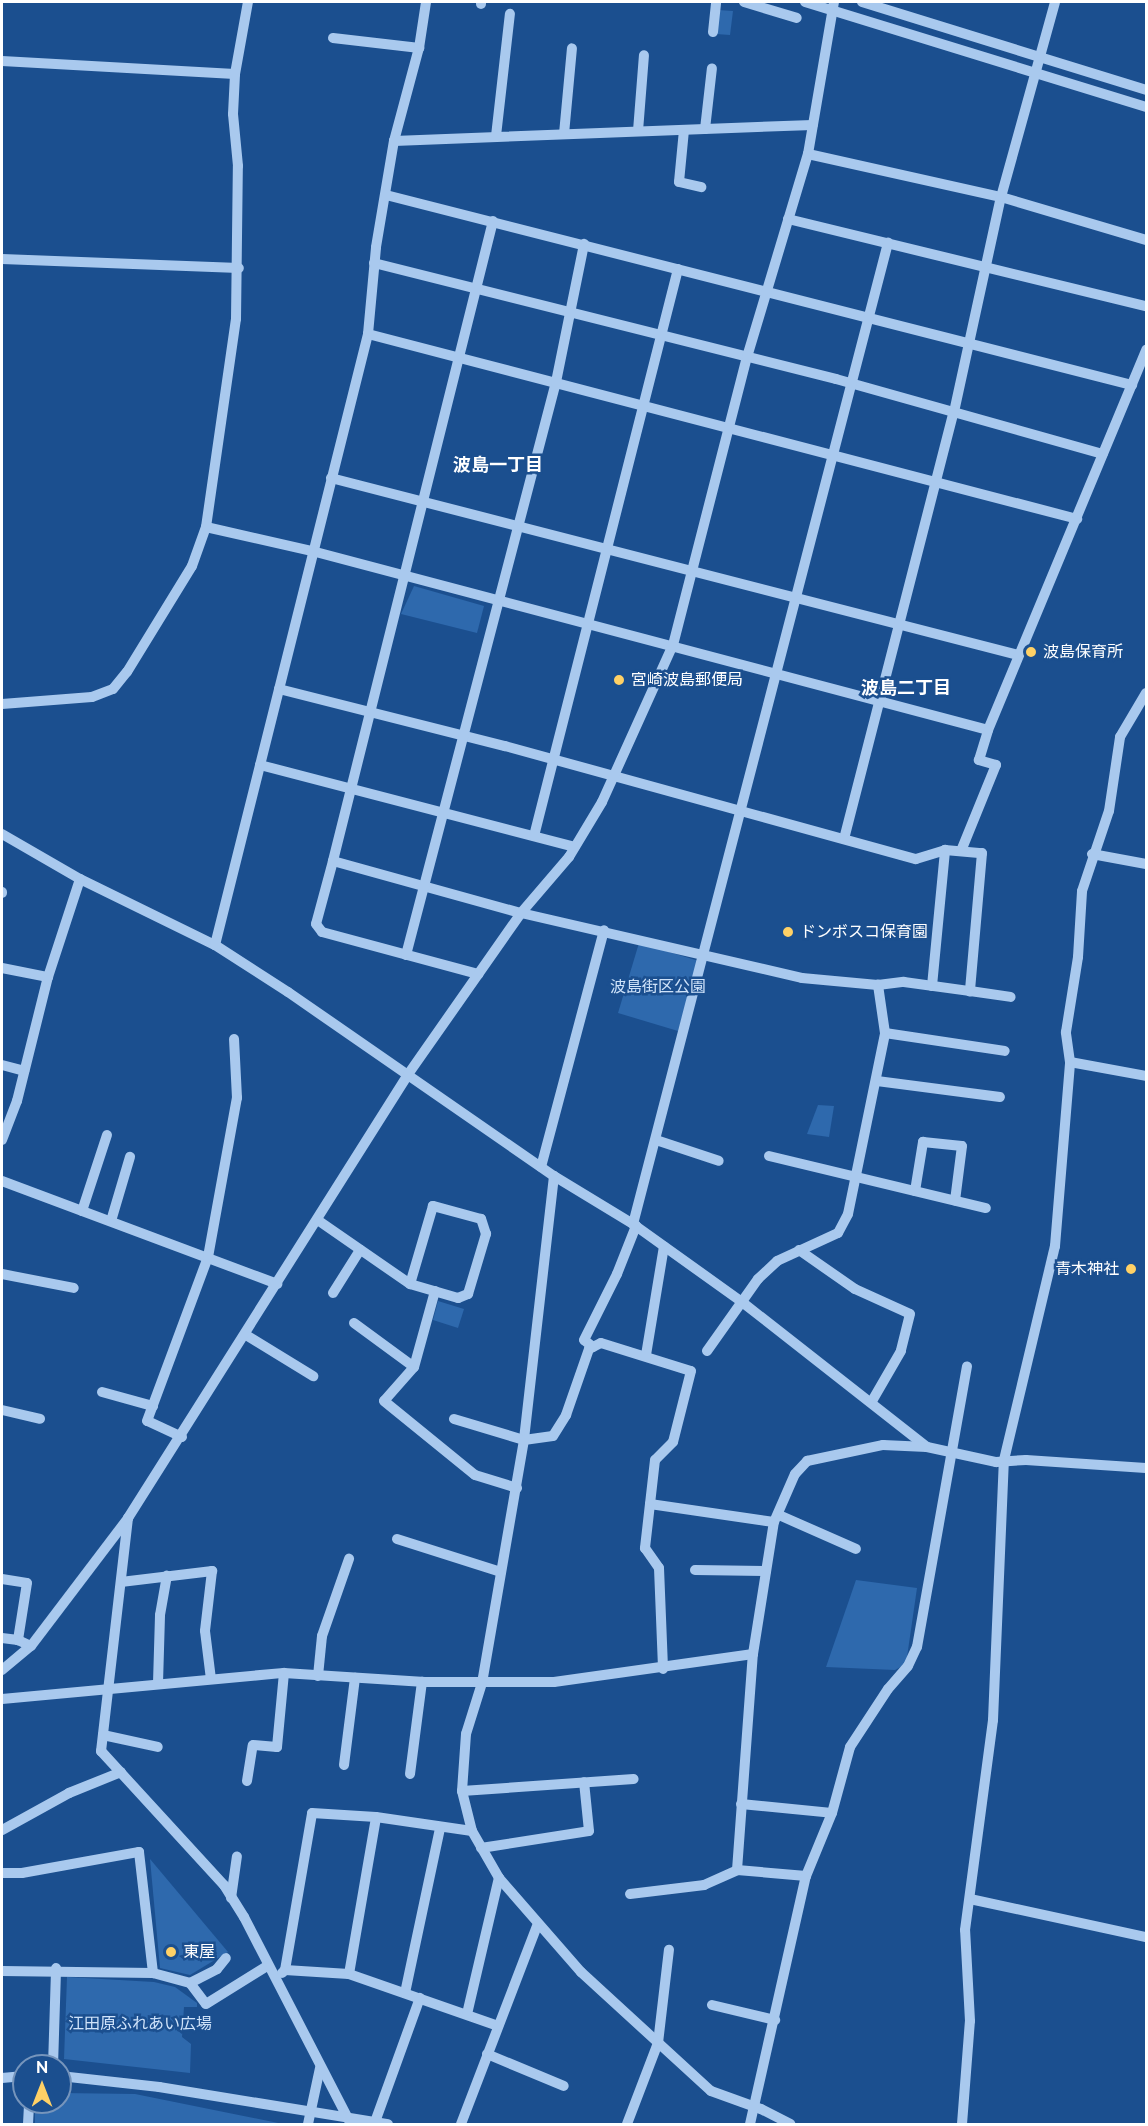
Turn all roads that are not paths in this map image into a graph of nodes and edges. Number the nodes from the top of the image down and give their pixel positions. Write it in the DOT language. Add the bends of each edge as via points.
graph roads {
  1 [pos="248,2"];
  2 [pos="426,2"];
  3 [pos="716,2"];
  4 [pos="744,2"];
  5 [pos="806,2"];
  6 [pos="862,2"];
  7 [pos="1054,2"];
  8 [pos="834,6"];
  9 [pos="510,14"];
  10 [pos="797,18"];
  11 [pos="713,32"];
  12 [pos="333,38"];
  13 [pos="419,48"];
  14 [pos="572,48"];
  15 [pos="644,55"];
  16 [pos="1040,56"];
  17 [pos="2,61"];
  18 [pos="712,68"];
  19 [pos="1036,72"];
  20 [pos="235,74"];
  21 [pos="1146,90"];
  22 [pos="1146,107"];
  23 [pos="813,125"];
  24 [pos="705,129"];
  25 [pos="684,130"];
  26 [pos="638,131"];
  27 [pos="564,134"];
  28 [pos="496,136"];
  29 [pos="394,141"];
  30 [pos="808,154"];
  31 [pos="701,187"];
  32 [pos="386,195"];
  33 [pos="1000,197"];
  34 [pos="788,219"];
  35 [pos="493,221"];
  36 [pos="1146,240"];
  37 [pos="888,243"];
  38 [pos="584,244"];
  39 [pos="2,260"];
  40 [pos="374,263"];
  41 [pos="986,267"];
  42 [pos="239,268"];
  43 [pos="678,269"];
  44 [pos="476,288"];
  45 [pos="766,292"];
  46 [pos="1146,306"];
  47 [pos="569,314"];
  48 [pos="869,318"];
  49 [pos="368,334"];
  50 [pos="662,335"];
  51 [pos="970,343"];
  52 [pos="1146,350"];
  53 [pos="459,357"];
  54 [pos="747,357"];
  55 [pos="556,382"];
  56 [pos="852,384"];
  57 [pos="1132,385"];
  58 [pos="644,404"];
  59 [pos="954,412"];
  60 [pos="730,426"];
  61 [pos="1103,454"];
  62 [pos="834,455"];
  63 [pos="331,478"];
  64 [pos="934,480"];
  65 [pos="423,502"];
  66 [pos="1077,519"];
  67 [pos="516,526"];
  68 [pos="206,527"];
  69 [pos="607,549"];
  70 [pos="312,551"];
  71 [pos="692,572"];
  72 [pos="404,576"];
  73 [pos="797,598"];
  74 [pos="497,600"];
  75 [pos="588,624"];
  76 [pos="898,624"];
  77 [pos="673,645"];
  78 [pos="1018,655"];
  79 [pos="778,674"];
  80 [pos="279,689"];
  81 [pos="1146,693"];
  82 [pos="879,700"];
  83 [pos="2,704"];
  84 [pos="370,713"];
  85 [pos="988,730"];
  86 [pos="462,735"];
  87 [pos="553,759"];
  88 [pos="260,765"];
  89 [pos="615,776"];
  90 [pos="351,789"];
  91 [pos="743,811"];
  92 [pos="442,812"];
  93 [pos="2,834"];
  94 [pos="534,836"];
  95 [pos="844,839"];
  96 [pos="576,847"];
  97 [pos="945,850"];
  98 [pos="962,851"];
  99 [pos="1092,854"];
  100 [pos="333,861"];
  101 [pos="1146,864"];
  102 [pos="80,879"];
  103 [pos="423,885"];
  104 [pos="521,913"];
  105 [pos="603,930"];
  106 [pos="215,945"];
  107 [pos="406,955"];
  108 [pos="706,956"];
  109 [pos="2,968"];
  110 [pos="478,974"];
  111 [pos="48,977"];
  112 [pos="878,985"];
  113 [pos="932,986"];
  114 [pos="970,991"];
  115 [pos="1011,997"];
  116 [pos="885,1033"];
  117 [pos="234,1040"];
  118 [pos="1005,1051"];
  119 [pos="1070,1062"];
  120 [pos="2,1065"];
  121 [pos="24,1071"];
  122 [pos="409,1073"];
  123 [pos="1146,1076"];
  124 [pos="877,1081"];
  125 [pos="999,1097"];
  126 [pos="107,1136"];
  127 [pos="2,1140"];
  128 [pos="656,1140"];
  129 [pos="769,1156"];
  130 [pos="130,1157"];
  131 [pos="719,1161"];
  132 [pos="541,1167"];
  133 [pos="554,1176"];
  134 [pos="856,1177"];
  135 [pos="2,1181"];
  136 [pos="915,1191"];
  137 [pos="955,1201"];
  138 [pos="986,1208"];
  139 [pos="82,1211"];
  140 [pos="111,1221"];
  141 [pos="319,1221"];
  142 [pos="634,1225"];
  143 [pos="664,1246"];
  144 [pos="360,1250"];
  145 [pos="799,1250"];
  146 [pos="207,1257"];
  147 [pos="2,1274"];
  148 [pos="277,1284"];
  149 [pos="410,1284"];
  150 [pos="74,1288"];
  151 [pos="435,1291"];
  152 [pos="333,1293"];
  153 [pos="742,1302"];
  154 [pos="354,1323"];
  155 [pos="246,1335"];
  156 [pos="593,1347"];
  157 [pos="707,1351"];
  158 [pos="646,1355"];
  159 [pos="967,1366"];
  160 [pos="414,1367"];
  161 [pos="314,1376"];
  162 [pos="102,1392"];
  163 [pos="872,1401"];
  164 [pos="153,1406"];
  165 [pos="2,1410"];
  166 [pos="40,1419"];
  167 [pos="454,1419"];
  168 [pos="182,1437"];
  169 [pos="524,1440"];
  170 [pos="927,1447"];
  171 [pos="949,1454"];
  172 [pos="1004,1460"];
  173 [pos="1146,1467"];
  174 [pos="517,1488"];
  175 [pos="650,1504"];
  176 [pos="128,1518"];
  177 [pos="777,1519"];
  178 [pos="397,1539"];
  179 [pos="856,1549"];
  180 [pos="349,1559"];
  181 [pos="695,1570"];
  182 [pos="766,1571"];
  183 [pos="501,1572"];
  184 [pos="167,1576"];
  185 [pos="2,1579"];
  186 [pos="121,1582"];
  187 [pos="2,1638"];
  188 [pos="18,1640"];
  189 [pos="31,1646"];
  190 [pos="753,1654"];
  191 [pos="663,1669"];
  192 [pos="2,1670"];
  193 [pos="284,1674"];
  194 [pos="318,1676"];
  195 [pos="355,1677"];
  196 [pos="211,1679"];
  197 [pos="422,1682"];
  198 [pos="159,1683"];
  199 [pos="482,1683"];
  200 [pos="109,1690"];
  201 [pos="2,1699"];
  202 [pos="103,1735"];
  203 [pos="158,1747"];
  204 [pos="344,1765"];
  205 [pos="121,1772"];
  206 [pos="410,1774"];
  207 [pos="634,1779"];
  208 [pos="247,1781"];
  209 [pos="584,1782"];
  210 [pos="462,1791"];
  211 [pos="741,1804"];
  212 [pos="832,1814"];
  213 [pos="376,1816"];
  214 [pos="440,1829"];
  215 [pos="2,1830"];
  216 [pos="472,1832"];
  217 [pos="481,1848"];
  218 [pos="237,1856"];
  219 [pos="737,1870"];
  220 [pos="2,1873"];
  221 [pos="806,1876"];
  222 [pos="499,1878"];
  223 [pos="630,1894"];
  224 [pos="231,1898"];
  225 [pos="970,1899"];
  226 [pos="537,1926"];
  227 [pos="1146,1938"];
  228 [pos="669,1950"];
  229 [pos="226,1958"];
  230 [pos="267,1966"];
  231 [pos="56,1968"];
  232 [pos="285,1970"];
  233 [pos="2,1971"];
  234 [pos="153,1973"];
  235 [pos="349,1974"];
  236 [pos="275,1979"];
  237 [pos="190,1983"];
  238 [pos="405,1993"];
  239 [pos="420,1998"];
  240 [pos="712,2005"];
  241 [pos="467,2014"];
  242 [pos="775,2020"];
  243 [pos="498,2026"];
  244 [pos="658,2043"];
  245 [pos="53,2054"];
  246 [pos="487,2054"];
  247 [pos="320,2068"];
  248 [pos="72,2078"];
  249 [pos="564,2086"];
  250 [pos="753,2106"];
  251 [pos="311,2111"];
  252 [pos="349,2121"];
  253 [pos="375,2122"];
  254 [pos="308,2124"];
  255 [pos="388,2124"];
  256 [pos="461,2124"];
  257 [pos="627,2124"];
  258 [pos="750,2124"];
  259 [pos="790,2124"];
  260 [pos="962,2124"];
  1 -- 20 [label="street"];
  2 -- 13 [label="street"];
  3 -- 11 [label="street"];
  4 -- 10 [label="street"];
  5 -- 8 [label="street"];
  6 -- 16 [label="street"];
  7 -- 16 [label="street"];
  8 -- 19 [label="street"];
  8 -- 23 [label="street"];
  9 -- 28 [label="street"];
  12 -- 13 [label="street"];
  13 -- 29 [label="street"];
  14 -- 27 [label="street"];
  15 -- 26 [label="street"];
  16 -- 19 [label="street"];
  16 -- 21 [label="street"];
  17 -- 20 [label="street"];
  18 -- 24 [label="street"];
  19 -- 22 [label="street"];
  19 -- 33 [label="street"];
  20 -- 42 [label="street"];
  23 -- 24 [label="street"];
  23 -- 30 [label="street"];
  24 -- 25 [label="street"];
  25 -- 26 [label="street"];
  25 -- 31 [label="street" via="678,182"];
  26 -- 27 [label="street"];
  27 -- 28 [label="street"];
  28 -- 29 [label="street"];
  29 -- 32 [label="street"];
  30 -- 33 [label="street"];
  30 -- 34 [label="street"];
  32 -- 35 [label="street"];
  32 -- 40 [label="street"];
  33 -- 36 [label="street"];
  33 -- 41 [label="street"];
  34 -- 37 [label="street"];
  34 -- 45 [label="street"];
  35 -- 38 [label="street"];
  35 -- 44 [label="street"];
  37 -- 41 [label="street"];
  37 -- 48 [label="street"];
  38 -- 43 [label="street"];
  38 -- 47 [label="street"];
  39 -- 42 [label="street"];
  40 -- 44 [label="street"];
  40 -- 49 [label="street"];
  41 -- 46 [label="street"];
  41 -- 51 [label="street"];
  42 -- 68 [label="street" via="236,319"];
  43 -- 45 [label="street"];
  43 -- 50 [label="street"];
  44 -- 47 [label="street"];
  44 -- 53 [label="street"];
  45 -- 48 [label="street"];
  45 -- 54 [label="street"];
  47 -- 50 [label="street"];
  47 -- 55 [label="street"];
  48 -- 51 [label="street"];
  48 -- 56 [label="street"];
  49 -- 53 [label="street"];
  49 -- 63 [label="street"];
  50 -- 54 [label="street"];
  50 -- 58 [label="street"];
  51 -- 57 [label="street"];
  51 -- 59 [label="street"];
  52 -- 57 [label="street"];
  53 -- 55 [label="street"];
  53 -- 65 [label="street"];
  54 -- 56 [label="street"];
  54 -- 60 [label="street"];
  55 -- 58 [label="street"];
  55 -- 67 [label="street"];
  56 -- 59 [label="street"];
  56 -- 62 [label="street"];
  57 -- 61 [label="street"];
  58 -- 60 [label="street"];
  58 -- 69 [label="street"];
  59 -- 61 [label="street"];
  59 -- 64 [label="street"];
  60 -- 62 [label="street"];
  60 -- 71 [label="street"];
  61 -- 66 [label="street"];
  62 -- 64 [label="street"];
  62 -- 73 [label="street"];
  63 -- 65 [label="street"];
  63 -- 70 [label="street"];
  64 -- 66 [label="street"];
  64 -- 76 [label="street"];
  65 -- 67 [label="street"];
  65 -- 72 [label="street"];
  66 -- 78 [label="street"];
  67 -- 69 [label="street"];
  67 -- 74 [label="street"];
  68 -- 70 [label="street"];
  68 -- 83 [label="street" via="192,566 113,689 92,697"];
  69 -- 71 [label="street"];
  69 -- 75 [label="street"];
  70 -- 72 [label="street"];
  70 -- 80 [label="street"];
  71 -- 73 [label="street"];
  71 -- 77 [label="street"];
  72 -- 74 [label="street"];
  72 -- 84 [label="street"];
  73 -- 76 [label="street"];
  73 -- 79 [label="street"];
  74 -- 75 [label="street"];
  74 -- 86 [label="street"];
  75 -- 77 [label="street"];
  75 -- 87 [label="street"];
  76 -- 78 [label="street"];
  76 -- 82 [label="street"];
  77 -- 79 [label="street"];
  77 -- 89 [label="street"];
  78 -- 85 [label="street"];
  79 -- 82 [label="street"];
  79 -- 91 [label="street"];
  80 -- 84 [label="street"];
  80 -- 88 [label="street"];
  81 -- 99 [label="street" via="1120,737 1109,811"];
  82 -- 85 [label="street"];
  82 -- 95 [label="street"];
  84 -- 86 [label="street"];
  84 -- 90 [label="street"];
  85 -- 98 [label="street" via="979,760 996,765"];
  86 -- 87 [label="street"];
  86 -- 92 [label="street"];
  87 -- 89 [label="street"];
  87 -- 94 [label="street"];
  88 -- 90 [label="street"];
  88 -- 106 [label="street"];
  89 -- 91 [label="street"];
  89 -- 96 [label="street"];
  90 -- 92 [label="street"];
  90 -- 100 [label="street"];
  91 -- 95 [label="street"];
  91 -- 108 [label="street"];
  92 -- 94 [label="street"];
  92 -- 103 [label="street"];
  93 -- 102 [label="street"];
  94 -- 96 [label="street"];
  95 -- 97 [label="street" via="916,859"];
  96 -- 104 [label="street"];
  97 -- 98 [label="street"];
  97 -- 113 [label="street"];
  98 -- 114 [label="street" via="982,853"];
  99 -- 101 [label="street"];
  99 -- 119 [label="street" via="1082,891 1078,957 1066,1032"];
  100 -- 103 [label="street"];
  100 -- 107 [label="street" via="316,924 322,932"];
  102 -- 106 [label="street"];
  102 -- 111 [label="street"];
  103 -- 104 [label="street"];
  103 -- 107 [label="street"];
  104 -- 105 [label="street"];
  104 -- 110 [label="street"];
  105 -- 108 [label="street"];
  105 -- 132 [label="street"];
  106 -- 122 [label="street"];
  107 -- 110 [label="street"];
  108 -- 112 [label="street" via="801,978"];
  108 -- 128 [label="street"];
  109 -- 111 [label="street"];
  110 -- 122 [label="street"];
  111 -- 121 [label="street"];
  112 -- 113 [label="street" via="904,982"];
  112 -- 116 [label="street"];
  113 -- 114 [label="street"];
  114 -- 115 [label="street"];
  116 -- 118 [label="street"];
  116 -- 124 [label="street"];
  117 -- 146 [label="street" via="237,1098"];
  119 -- 123 [label="street"];
  119 -- 172 [label="street" via="1052,1269"];
  120 -- 121 [label="street"];
  121 -- 127 [label="street"];
  122 -- 132 [label="street"];
  122 -- 141 [label="street"];
  124 -- 125 [label="street"];
  124 -- 134 [label="street"];
  126 -- 139 [label="street"];
  128 -- 131 [label="street"];
  128 -- 142 [label="street"];
  129 -- 134 [label="street"];
  130 -- 140 [label="street"];
  132 -- 133 [label="street"];
  133 -- 142 [label="street"];
  133 -- 169 [label="street"];
  134 -- 136 [label="street"];
  134 -- 145 [label="street" via="849,1214 838,1233"];
  135 -- 139 [label="street"];
  136 -- 137 [label="street"];
  136 -- 137 [label="street" via="924,1142 962,1146"];
  137 -- 138 [label="street"];
  139 -- 140 [label="street"];
  140 -- 146 [label="street"];
  141 -- 144 [label="street"];
  141 -- 148 [label="street"];
  142 -- 143 [label="street"];
  142 -- 156 [label="street" via="617,1274 584,1340"];
  143 -- 153 [label="street"];
  143 -- 158 [label="street"];
  144 -- 149 [label="street"];
  144 -- 152 [label="street"];
  145 -- 153 [label="street" via="777,1261"];
  145 -- 163 [label="street" via="855,1289 910,1314 901,1351"];
  146 -- 148 [label="street"];
  146 -- 164 [label="street"];
  147 -- 150 [label="street"];
  148 -- 155 [label="street"];
  149 -- 151 [label="street"];
  149 -- 151 [label="street" via="433,1206 481,1219 486,1233 468,1294 458,1298"];
  151 -- 160 [label="street"];
  153 -- 157 [label="street"];
  153 -- 163 [label="street"];
  154 -- 160 [label="street"];
  155 -- 161 [label="street"];
  155 -- 168 [label="street"];
  156 -- 158 [label="street" via="602,1343"];
  156 -- 169 [label="street" via="566,1415 553,1436"];
  158 -- 175 [label="street" via="691,1371 673,1442 655,1460"];
  159 -- 171 [label="street"];
  160 -- 174 [label="street" via="384,1401 474,1475"];
  162 -- 164 [label="street"];
  163 -- 170 [label="street"];
  164 -- 168 [label="street" via="147,1421"];
  165 -- 166 [label="street"];
  167 -- 169 [label="street"];
  168 -- 176 [label="street"];
  169 -- 174 [label="street"];
  170 -- 171 [label="street"];
  170 -- 177 [label="street" via="883,1445 807,1461 786,1487"];
  171 -- 172 [label="street"];
  171 -- 212 [label="street" via="917,1647 908,1666 858,1729 849,1747"];
  172 -- 173 [label="street"];
  172 -- 225 [label="street" via="993,1720"];
  174 -- 183 [label="street"];
  175 -- 177 [label="street"];
  175 -- 191 [label="street" via="645,1548 659,1568"];
  176 -- 186 [label="street"];
  176 -- 189 [label="street"];
  177 -- 179 [label="street"];
  177 -- 182 [label="street"];
  178 -- 183 [label="street"];
  180 -- 194 [label="street" via="322,1636"];
  181 -- 182 [label="street"];
  182 -- 190 [label="street"];
  183 -- 199 [label="street"];
  184 -- 186 [label="street"];
  184 -- 196 [label="street" via="212,1571 205,1631"];
  184 -- 198 [label="street" via="160,1615"];
  185 -- 188 [label="street" via="27,1583"];
  186 -- 200 [label="street"];
  187 -- 188 [label="street"];
  188 -- 189 [label="street"];
  189 -- 192 [label="street"];
  190 -- 191 [label="street"];
  190 -- 211 [label="street"];
  191 -- 199 [label="street" via="554,1682"];
  193 -- 194 [label="street"];
  193 -- 196 [label="street"];
  193 -- 208 [label="street" via="277,1747 253,1746"];
  194 -- 195 [label="street"];
  195 -- 197 [label="street"];
  195 -- 204 [label="street"];
  196 -- 198 [label="street"];
  197 -- 199 [label="street"];
  197 -- 206 [label="street"];
  198 -- 200 [label="street"];
  199 -- 210 [label="street" via="466,1734"];
  200 -- 201 [label="street"];
  200 -- 202 [label="street"];
  202 -- 203 [label="street"];
  202 -- 205 [label="street" via="101,1751"];
  205 -- 215 [label="street" via="69,1793"];
  205 -- 224 [label="street" via="189,1845"];
  207 -- 209 [label="street"];
  209 -- 210 [label="street"];
  209 -- 217 [label="street" via="589,1831"];
  210 -- 216 [label="street"];
  211 -- 212 [label="street"];
  211 -- 219 [label="street"];
  212 -- 221 [label="street"];
  213 -- 214 [label="street"];
  213 -- 232 [label="street" via="312,1813"];
  213 -- 235 [label="street"];
  214 -- 216 [label="street"];
  214 -- 238 [label="street"];
  216 -- 217 [label="street"];
  217 -- 222 [label="street"];
  218 -- 224 [label="street"];
  219 -- 221 [label="street"];
  219 -- 223 [label="street" via="704,1885"];
  220 -- 234 [label="street" via="22,1873 139,1852"];
  221 -- 242 [label="street"];
  222 -- 226 [label="street"];
  222 -- 241 [label="street"];
  224 -- 230 [label="street"];
  225 -- 227 [label="street"];
  225 -- 260 [label="street" via="965,1930 969,2044"];
  226 -- 243 [label="street"];
  226 -- 244 [label="street"];
  228 -- 244 [label="street"];
  229 -- 237 [label="street" via="218,1969"];
  230 -- 236 [label="street"];
  230 -- 237 [label="street" via="207,2004"];
  231 -- 233 [label="street"];
  231 -- 234 [label="street"];
  231 -- 245 [label="street"];
  232 -- 235 [label="street"];
  232 -- 236 [label="street"];
  234 -- 237 [label="street"];
  235 -- 238 [label="street"];
  236 -- 247 [label="street"];
  238 -- 239 [label="street"];
  239 -- 241 [label="street"];
  239 -- 253 [label="street"];
  240 -- 242 [label="street"];
  241 -- 243 [label="street"];
  242 -- 250 [label="street"];
  243 -- 246 [label="street"];
  244 -- 250 [label="street" via="711,2091"];
  244 -- 257 [label="street"];
  246 -- 249 [label="street"];
  246 -- 256 [label="street"];
  247 -- 251 [label="street"];
  247 -- 252 [label="street"];
  248 -- 251 [label="street"];
  250 -- 258 [label="street"];
  250 -- 259 [label="street"];
  251 -- 252 [label="street"];
  251 -- 254 [label="street"];
  252 -- 253 [label="street"];
  253 -- 255 [label="street"];
}
